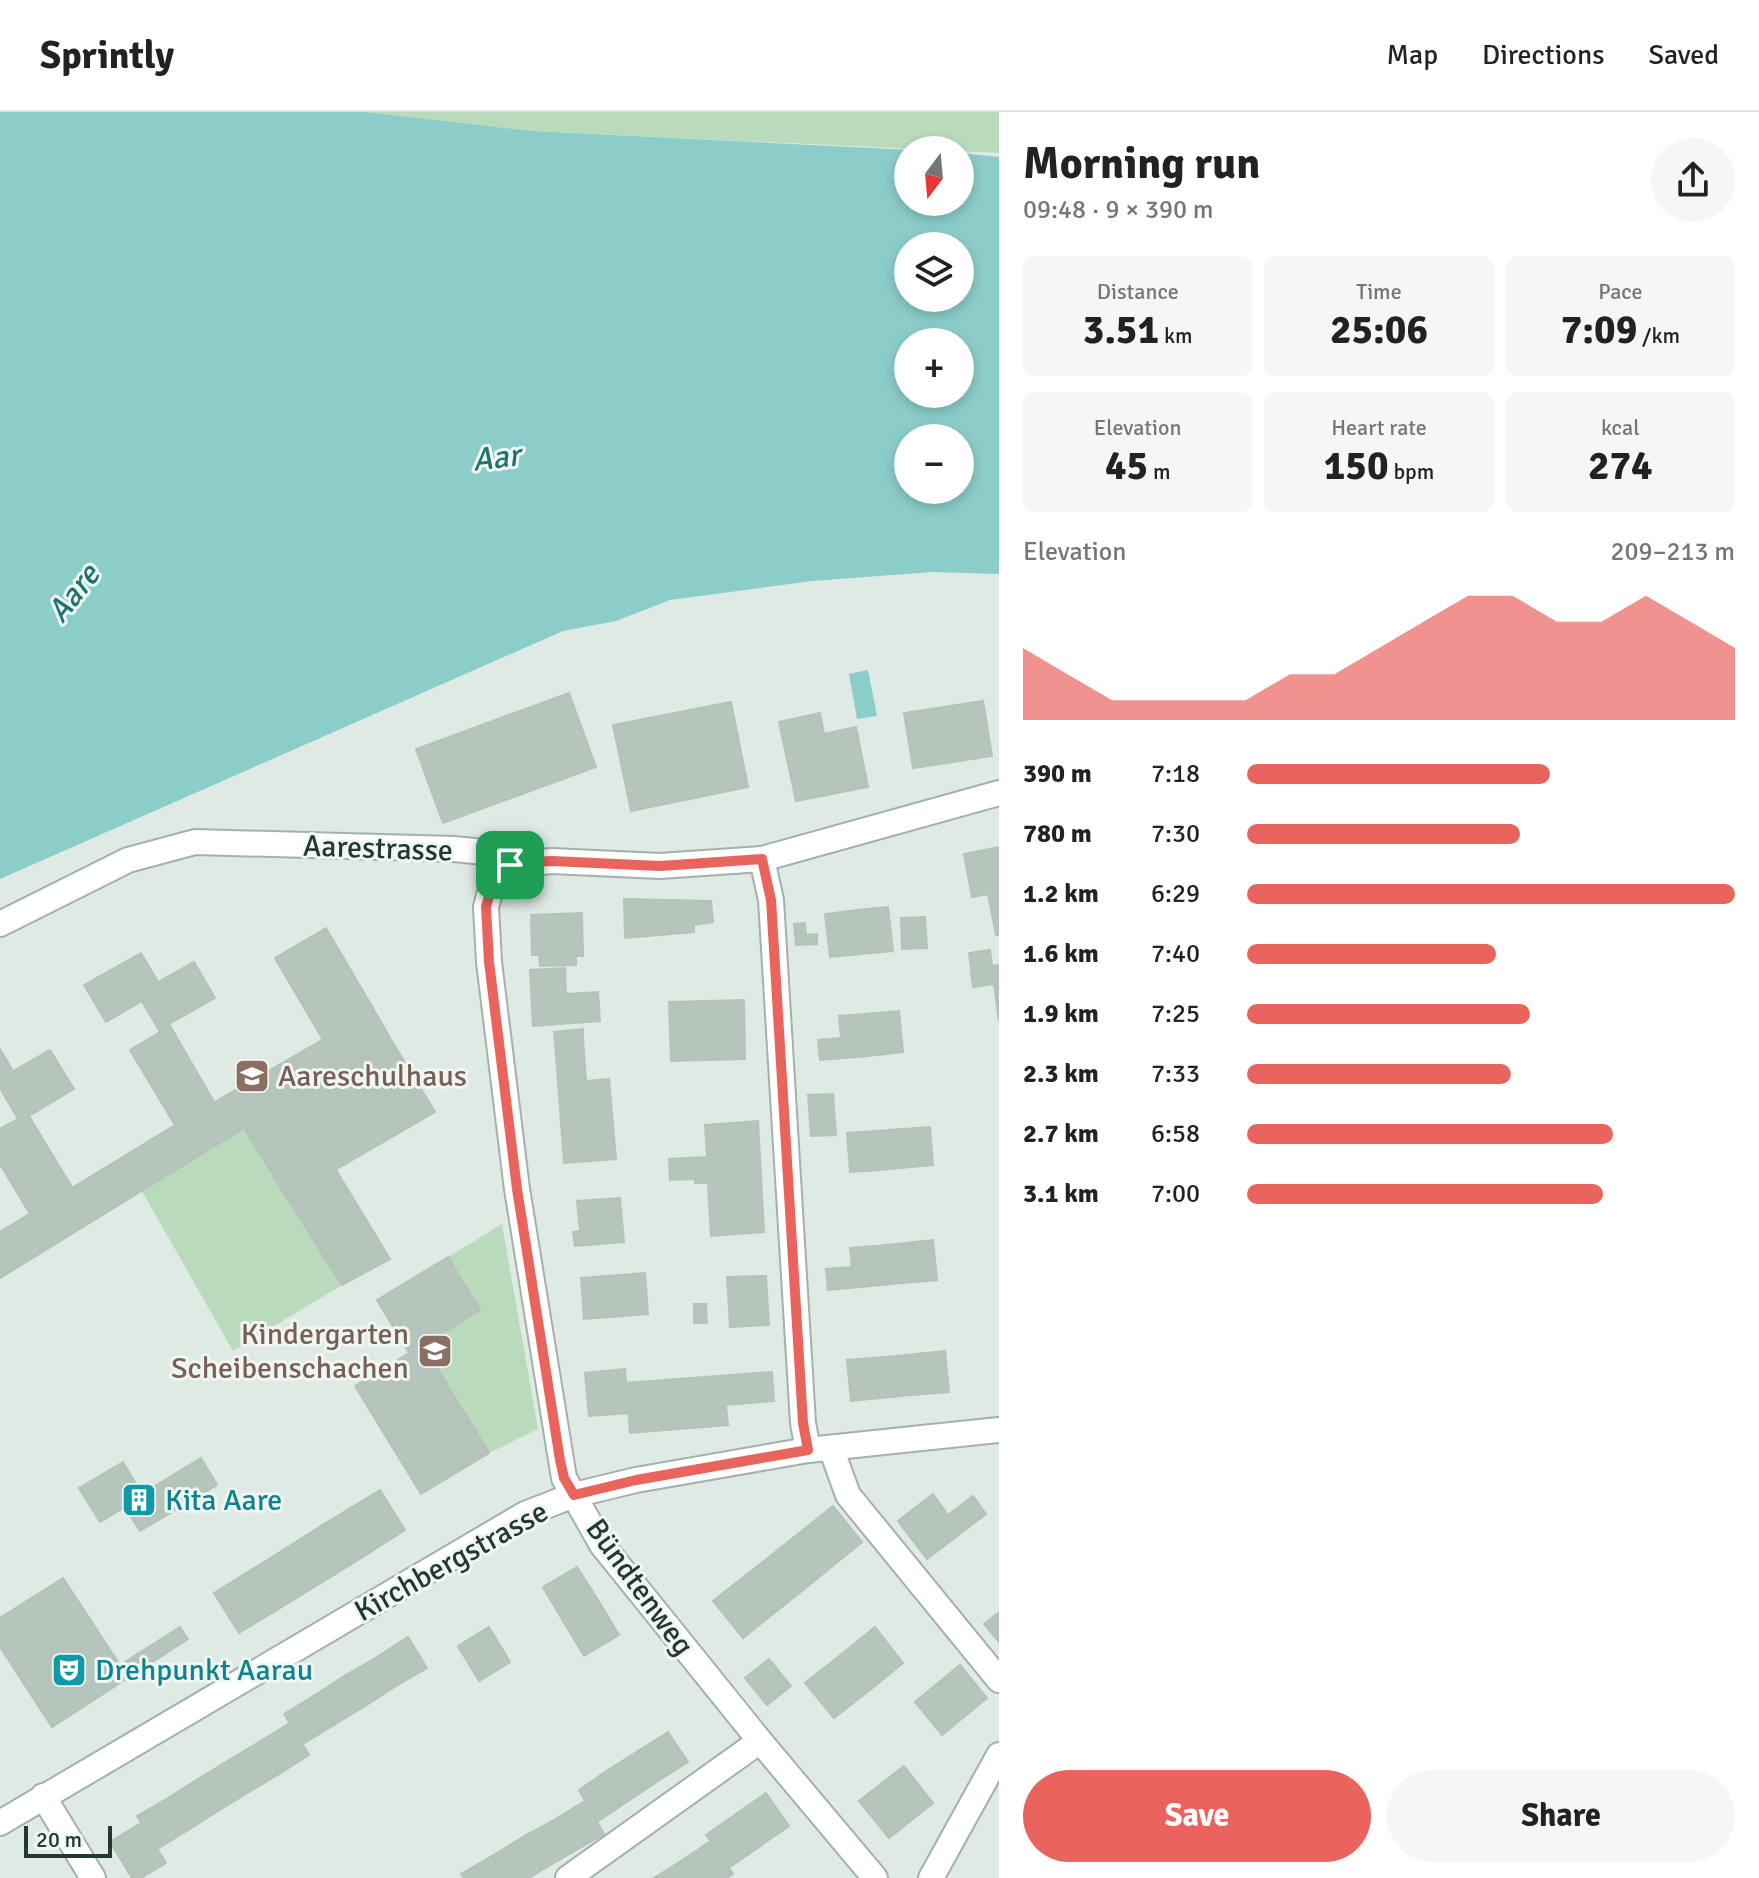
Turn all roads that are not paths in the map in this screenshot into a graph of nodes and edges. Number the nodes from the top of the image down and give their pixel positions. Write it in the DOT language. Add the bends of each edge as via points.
graph roads {
  1 [pos="999,793"];
  2 [pos="762,859"];
  3 [pos="510,865"];
  4 [pos="0,924"];
  5 [pos="999,1430"];
  6 [pos="819,1449"];
  7 [pos="574,1495"];
  8 [pos="999,1680"];
  9 [pos="760,1741"];
  10 [pos="999,1755"];
  11 [pos="43,1796"];
  12 [pos="0,1823"];
  13 [pos="93,1878"];
  14 [pos="568,1878"];
  15 [pos="875,1878"];
  16 [pos="931,1878"];
  1 -- 2 [label="street, Aarestrasse"];
  2 -- 3 [label="street, Aarestrasse" via="660,866 552,861"];
  2 -- 6 [label="street" via="771,900 803,1423"];
  3 -- 4 [label="street, Aarestrasse" via="494,853 454,849 195,842 128,860"];
  3 -- 7 [label="street, Bündtenweg" via="492,885 486,907 489,962 517,1189 560,1460"];
  5 -- 6 [label="street, Kirchbergstrasse"];
  6 -- 7 [label="street, Kirchbergstrasse"];
  6 -- 8 [label="street" via="848,1495"];
  7 -- 9 [label="street, Bündtenweg" via="602,1545"];
  7 -- 11 [label="street, Kirchbergstrasse" via="525,1514"];
  9 -- 14 [label="street"];
  9 -- 15 [label="street, Bündtenweg"];
  10 -- 16 [label="street"];
  11 -- 12 [label="street, Kirchbergstrasse"];
  11 -- 13 [label="street"];
}
